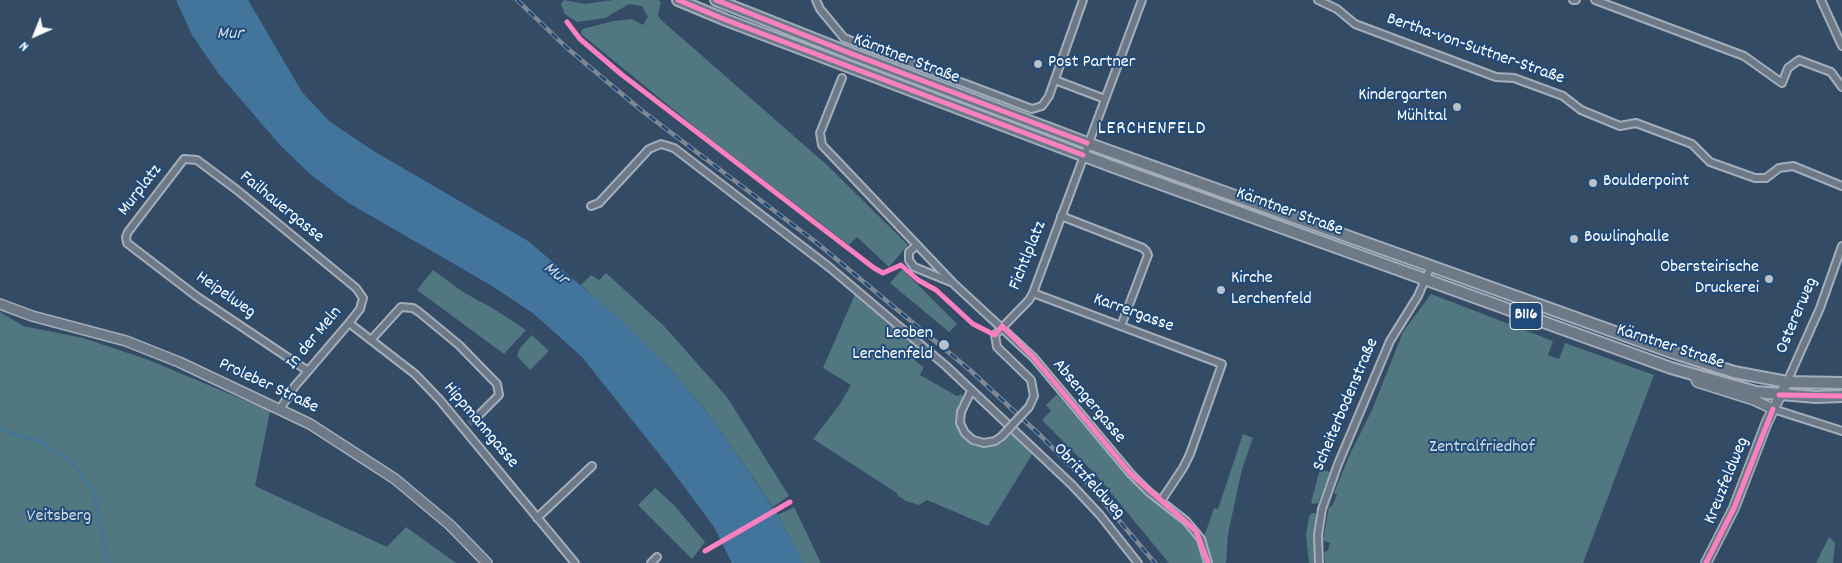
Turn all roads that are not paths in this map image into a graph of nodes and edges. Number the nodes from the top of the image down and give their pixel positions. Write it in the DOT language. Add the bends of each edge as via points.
graph roads {
  1 [pos="678,0"];
  2 [pos="716,0"];
  3 [pos="816,0"];
  4 [pos="1083,0"];
  5 [pos="1142,0"];
  6 [pos="1318,0"];
  7 [pos="1595,0"];
  8 [pos="1821,0"];
  9 [pos="1842,46"];
  10 [pos="842,78"];
  11 [pos="1055,80"];
  12 [pos="1842,87"];
  13 [pos="1105,99"];
  14 [pos="1087,143"];
  15 [pos="1083,155"];
  16 [pos="184,160"];
  17 [pos="1842,186"];
  18 [pos="591,206"];
  19 [pos="1061,216"];
  20 [pos="127,243"];
  21 [pos="917,245"];
  22 [pos="1842,246"];
  23 [pos="1431,266"];
  24 [pos="1426,280"];
  25 [pos="954,284"];
  26 [pos="356,288"];
  27 [pos="1033,293"];
  28 [pos="0,304"];
  29 [pos="349,323"];
  30 [pos="1002,326"];
  31 [pos="1121,326"];
  32 [pos="371,340"];
  33 [pos="308,371"];
  34 [pos="1694,375"];
  35 [pos="1787,382"];
  36 [pos="1842,383"];
  37 [pos="971,391"];
  38 [pos="1779,395"];
  39 [pos="1842,396"];
  40 [pos="1772,408"];
  41 [pos="280,409"];
  42 [pos="476,418"];
  43 [pos="1842,431"];
  44 [pos="592,466"];
  45 [pos="1161,500"];
  46 [pos="537,518"];
  47 [pos="657,557"];
  48 [pos="487,563"];
  49 [pos="575,563"];
  50 [pos="651,563"];
  51 [pos="1138,563"];
  52 [pos="1208,563"];
  53 [pos="1319,563"];
  54 [pos="1706,563"];
  1 -- 15 [label="main road, Kärntner Straße / B116"];
  2 -- 14 [label="main road, Kärntner Straße / B116"];
  3 -- 11 [label="street" via="820,10 844,38 1032,109 1043,104"];
  4 -- 11 [label="street"];
  5 -- 13 [label="street"];
  6 -- 17 [label="street, Bertha-von-Suttner-Straße" via="1337,9 1354,24 1496,77 1514,78 1563,96 1581,110 1620,126 1636,124 1692,144 1710,162 1728,169 1760,179 1779,168 1793,166"];
  7 -- 12 [label="street" via="1744,56 1782,83 1788,68 1799,60 1831,72"];
  8 -- 9 [label="street"];
  10 -- 21 [label="street, Absengergasse" via="820,133 822,145"];
  11 -- 13 [label="street"];
  13 -- 14 [label="street, Fichtlplatz"];
  14 -- 15 [label="street, Fichtlplatz"];
  14 -- 23 [label="main road, Kärntner Straße / B116"];
  15 -- 19 [label="street, Fichtlplatz"];
  15 -- 24 [label="main road, Kärntner Straße / B116" via="1332,250"];
  16 -- 20 [label="street, Murplatz" via="128,232"];
  16 -- 26 [label="street, Failhauergasse" via="197,160"];
  18 -- 37 [label="street, Obritzfeldweg" via="599,203 649,149 661,144 674,148 829,267"];
  19 -- 27 [label="street, Fichtlplatz"];
  19 -- 31 [label="street, Fichtlplatz" via="1146,251 1148,255"];
  20 -- 33 [label="street, Heipelweg" via="196,296"];
  21 -- 25 [label="street, Absengergasse"];
  21 -- 25 [label="street" via="909,252 909,260 914,267"];
  22 -- 35 [label="street, Ostererweg" via="1820,308"];
  23 -- 24 [label="street, Scheiterbodenstraße"];
  23 -- 35 [label="main road, Kärntner Straße / B116" via="1708,364"];
  24 -- 34 [label="main road, Kärntner Straße / B116"];
  24 -- 53 [label="street, Scheiterbodenstraße" via="1397,326 1338,464 1322,509 1318,535"];
  25 -- 30 [label="street, Absengergasse"];
  26 -- 29 [label="street, In der Meln" via="363,302"];
  27 -- 30 [label="street, Fichtlplatz"];
  27 -- 31 [label="street, Karrergasse"];
  28 -- 41 [label="main road, Proleber Straße" via="126,341"];
  29 -- 32 [label="street, Hippmanngasse"];
  29 -- 33 [label="street, In der Meln"];
  30 -- 37 [label="street, bridge" via="995,335 997,347 1031,380 1034,396 1029,407 994,441 973,440 960,423 961,412"];
  30 -- 45 [label="street, Absengergasse" via="1034,358 1130,474"];
  31 -- 45 [label="street, Karrergasse" via="1222,364 1190,454"];
  32 -- 42 [label="street" via="401,307 413,308 482,367 497,384 500,394"];
  32 -- 46 [label="street, Hippmanngasse" via="415,374 467,426"];
  33 -- 41 [label="street, In der Meln"];
  34 -- 38 [label="main road, Kärntner Straße / B116"];
  34 -- 40 [label="main road" via="1696,382"];
  35 -- 36 [label="main road, Kärntner Straße / B116"];
  35 -- 38 [label="main road, Ostererweg"];
  37 -- 51 [label="street, Obritzfeldweg" via="1072,485"];
  38 -- 39 [label="main road, Kärntner Straße / B116"];
  38 -- 40 [label="main road, Kreuzfeldweg"];
  40 -- 43 [label="street"];
  40 -- 54 [label="main road, Kreuzfeldweg" via="1734,508"];
  41 -- 48 [label="main road, Proleber Straße" via="329,435 395,479 450,525"];
  44 -- 46 [label="street"];
  45 -- 52 [label="street" via="1196,531"];
  46 -- 49 [label="street, Hippmanngasse"];
  47 -- 50 [label="street"];
}
